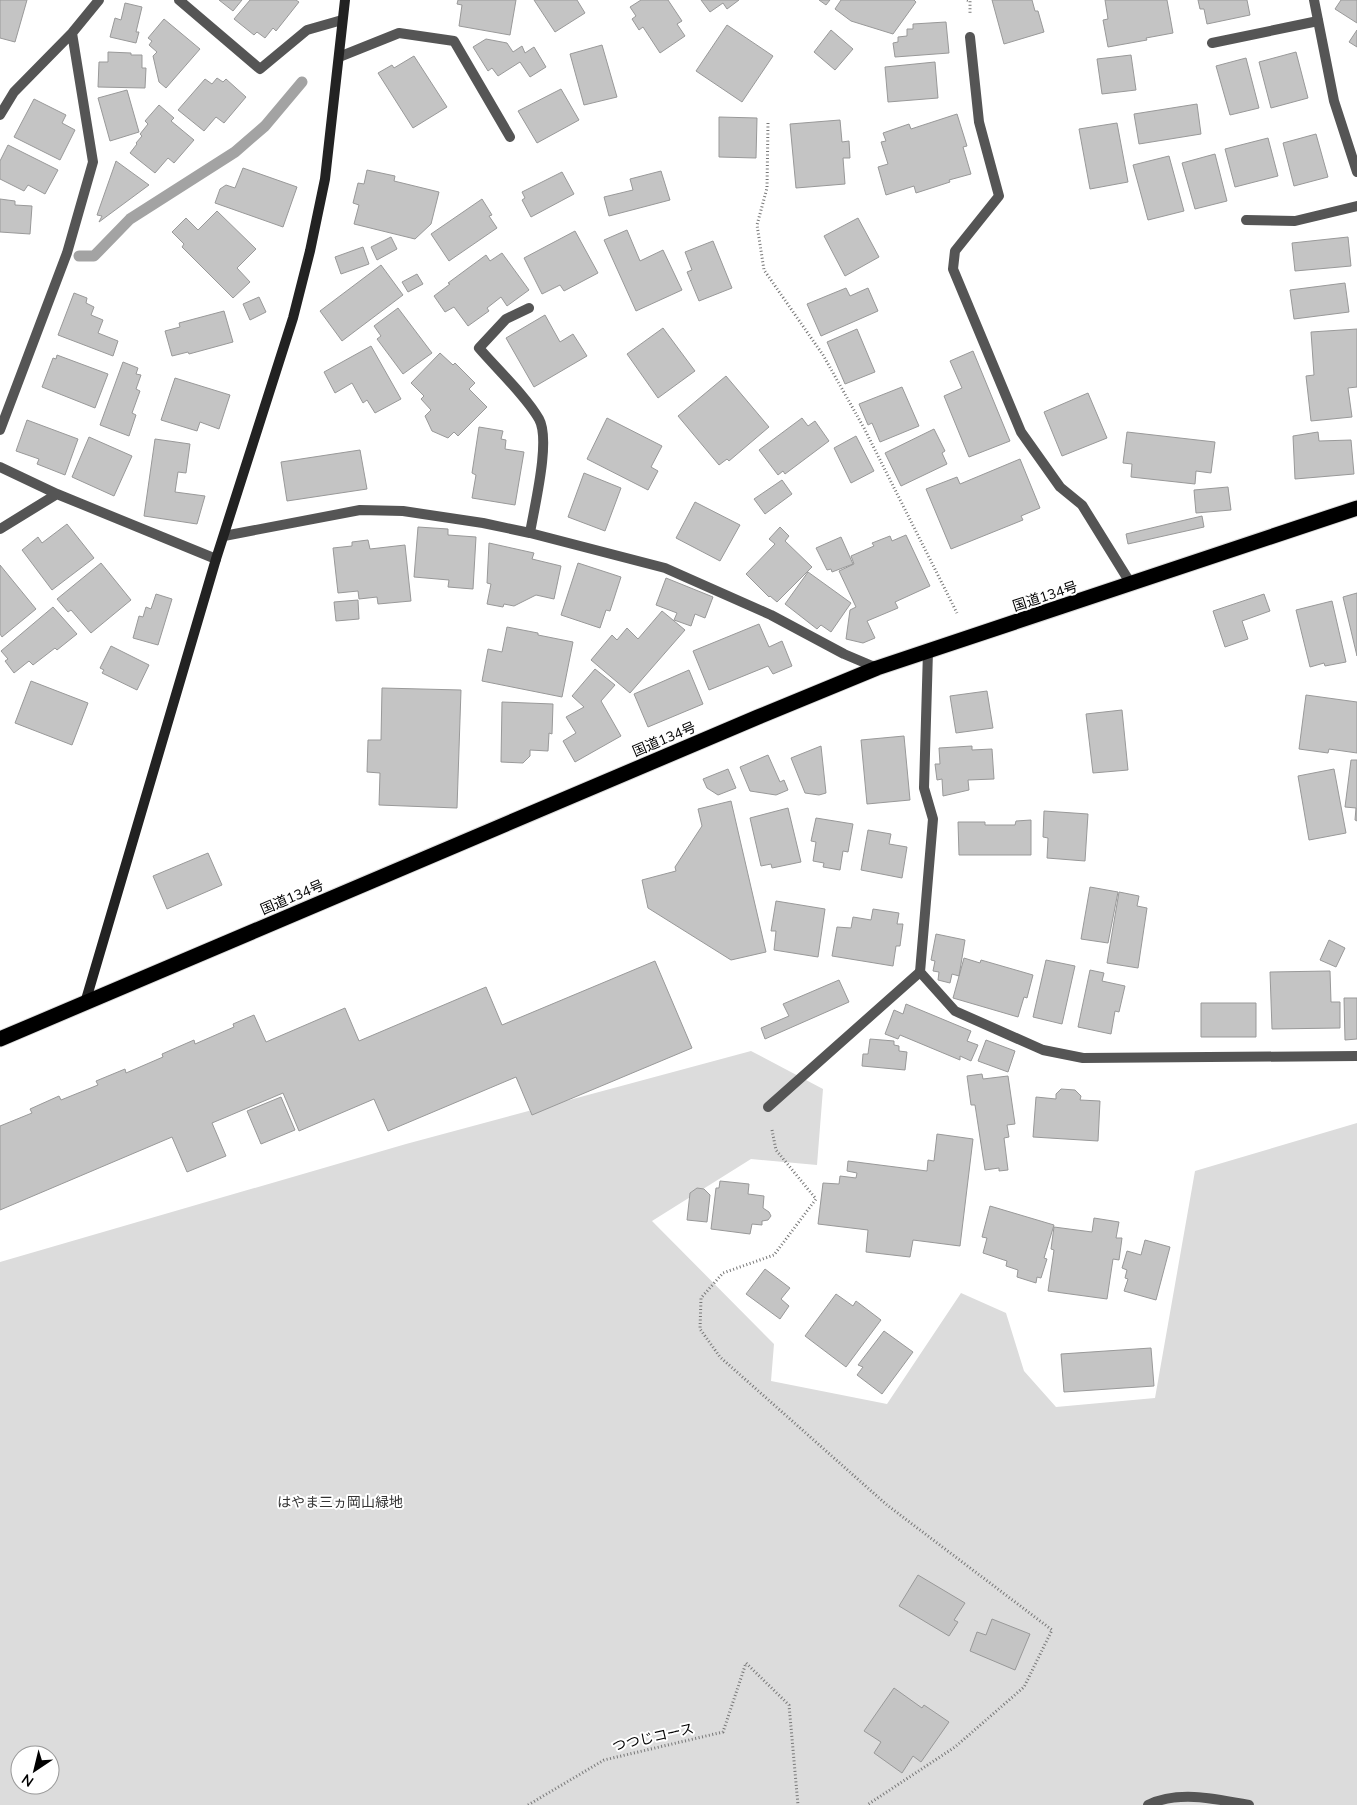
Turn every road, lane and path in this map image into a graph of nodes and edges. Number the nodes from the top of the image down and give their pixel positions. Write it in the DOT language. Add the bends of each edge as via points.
graph roads {
  1 [pos="99,0"];
  2 [pos="179,0"];
  3 [pos="345,0"];
  4 [pos="1314,0"];
  5 [pos="342,20"];
  6 [pos="1318,21"];
  7 [pos="72,33"];
  8 [pos="970,37"];
  9 [pos="1212,43"];
  10 [pos="339,57"];
  11 [pos="0,115"];
  12 [pos="768,123"];
  13 [pos="510,137"];
  14 [pos="1357,172"];
  15 [pos="1357,206"];
  16 [pos="1246,220"];
  17 [pos="529,308"];
  18 [pos="0,430"];
  19 [pos="0,467"];
  20 [pos="57,494"];
  21 [pos="1357,508"];
  22 [pos="0,529"];
  23 [pos="530,534"];
  24 [pos="224,536"];
  25 [pos="216,559"];
  26 [pos="1131,584"];
  27 [pos="958,641"];
  28 [pos="928,651"];
  29 [pos="877,668"];
  30 [pos="920,972"];
  31 [pos="86,1003"];
  32 [pos="0,1039"];
  33 [pos="1357,1056"];
  34 [pos="768,1107"];
  35 [pos="528,1805"];
  36 [pos="798,1805"];
  37 [pos="868,1805"];
  38 [pos="1148,1805"];
  39 [pos="1249,1805"];
  1 -- 7 [label="street"];
  2 -- 5 [label="street" via="260,69 307,30"];
  3 -- 5 [label="street"];
  4 -- 6 [label="street"];
  5 -- 10 [label="street"];
  6 -- 9 [label="street"];
  6 -- 14 [label="street" via="1334,100"];
  7 -- 11 [label="street" via="14,92"];
  7 -- 18 [label="street" via="93,162 67,253"];
  8 -- 26 [label="street" via="978,122 999,196 955,251 953,269 1021,432 1060,487 1082,505"];
  10 -- 13 [label="street" via="399,33 454,41"];
  10 -- 24 [label="street" via="325,179 310,251 293,318"];
  12 -- 27 [label="path" via="767,188 757,225 764,270 823,355 864,428 959,616"];
  15 -- 16 [label="street" via="1295,221"];
  17 -- 23 [label="street" via="506,320 479,348 540,420 544,447"];
  19 -- 20 [label="street"];
  20 -- 22 [label="street"];
  20 -- 25 [label="street"];
  21 -- 26 [label="highway, 国道134号"];
  23 -- 24 [label="street" via="403,511 360,510"];
  23 -- 29 [label="street" via="665,568 771,615"];
  24 -- 25 [label="street"];
  25 -- 31 [label="street"];
  26 -- 27 [label="highway, 国道134号"];
  27 -- 28 [label="highway, 国道134号"];
  28 -- 29 [label="highway, 国道134号"];
  28 -- 30 [label="street" via="924,788 934,819"];
  29 -- 31 [label="highway, 国道134号"];
  30 -- 33 [label="street" via="955,1011 1043,1050 1102,1058"];
  30 -- 34 [label="street"];
  31 -- 32 [label="highway, 国道134号"];
  34 -- 37 [label="path" via="776,1150 816,1199 774,1255 723,1273 701,1298 700,1329 720,1357 887,1505 1052,1630 1024,1687 955,1747"];
  35 -- 36 [label="path, つつじコース" via="604,1760 723,1732 746,1663 789,1706"];
  38 -- 39 [label="street" via="1160,1799 1203,1797"];
}
